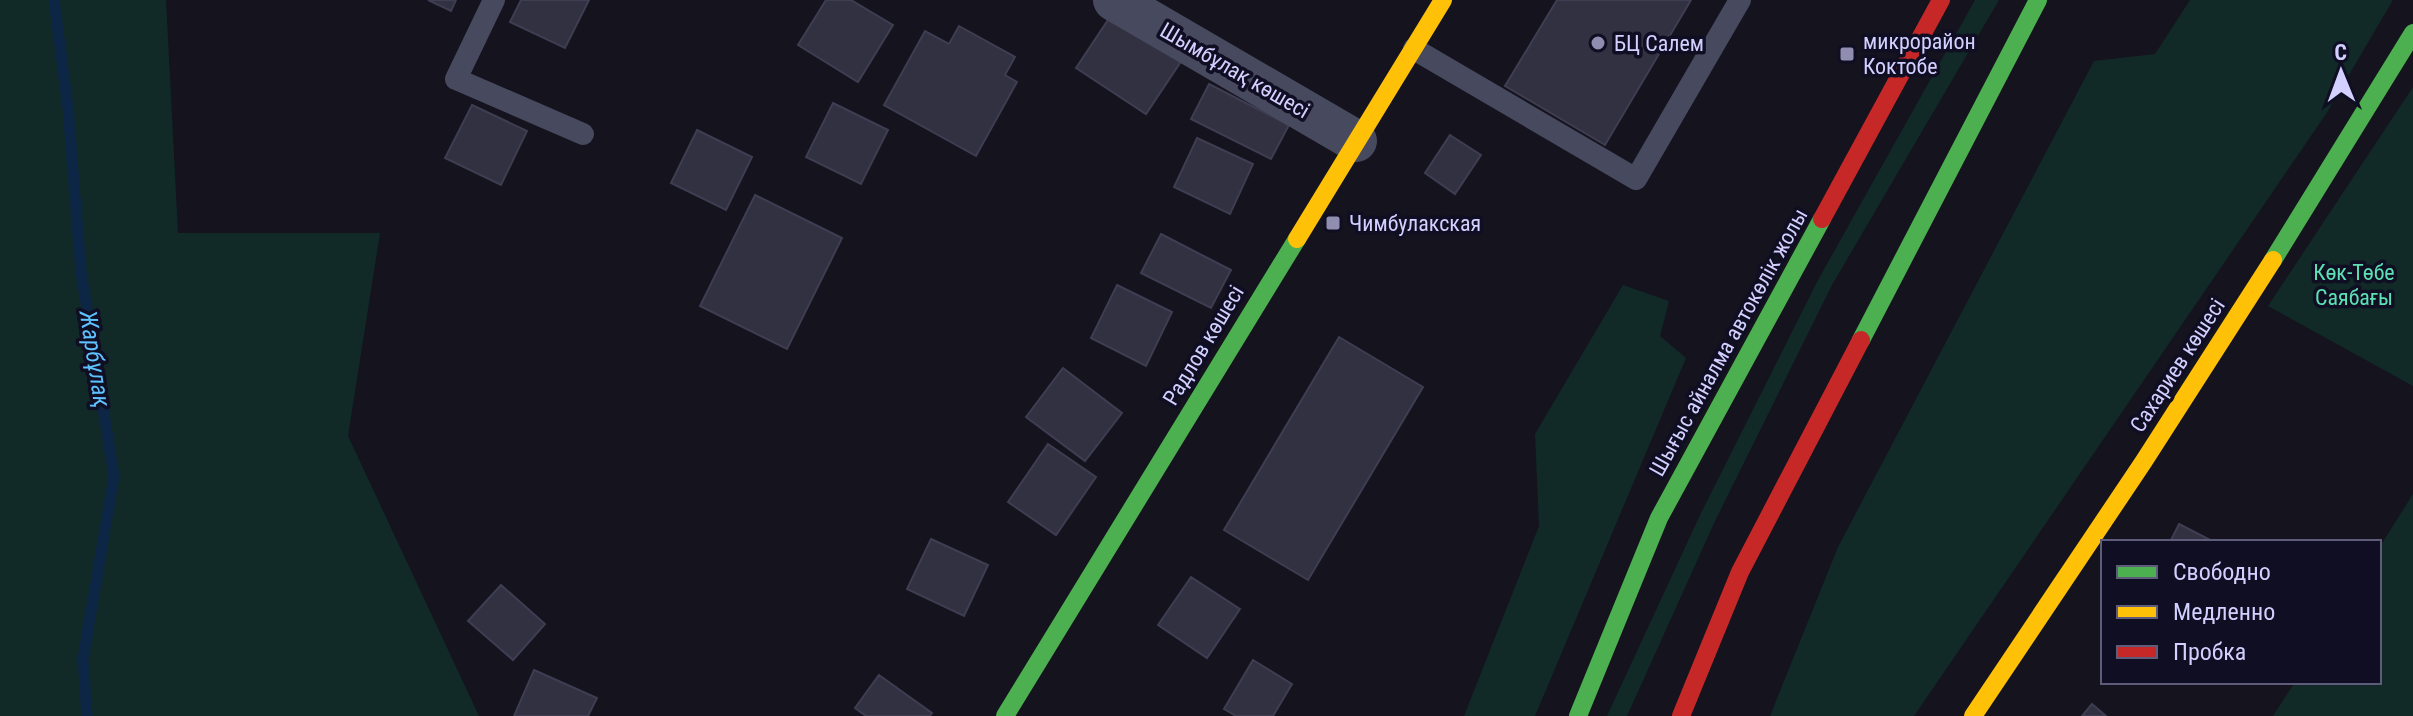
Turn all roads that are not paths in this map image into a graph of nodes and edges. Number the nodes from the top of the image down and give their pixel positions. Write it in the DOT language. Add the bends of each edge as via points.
graph roads {
  1 [pos="494,0"];
  2 [pos="1114,0"];
  3 [pos="1443,0"];
  4 [pos="1740,0"];
  5 [pos="1941,0"];
  6 [pos="2038,0"];
  7 [pos="2413,33"];
  8 [pos="1414,49"];
  9 [pos="583,134"];
  10 [pos="1356,141"];
  11 [pos="1005,716"];
  12 [pos="1578,716"];
  13 [pos="1681,716"];
  14 [pos="1973,716"];
  1 -- 9 [label="lane" via="456,79"];
  2 -- 10 [label="street, Шымбұлақ көшесі"];
  3 -- 8 [label="street, Радлов көшесі"];
  4 -- 8 [label="lane" via="1636,179"];
  5 -- 12 [label="street, Шығыс айналма автокөлік жолы" via="1659,518"];
  6 -- 13 [label="street" via="1740,572"];
  7 -- 14 [label="street, Сахариев көшесі" via="2152,449"];
  8 -- 10 [label="street, Радлов көшесі"];
  10 -- 11 [label="street, Радлов көшесі"];
}
